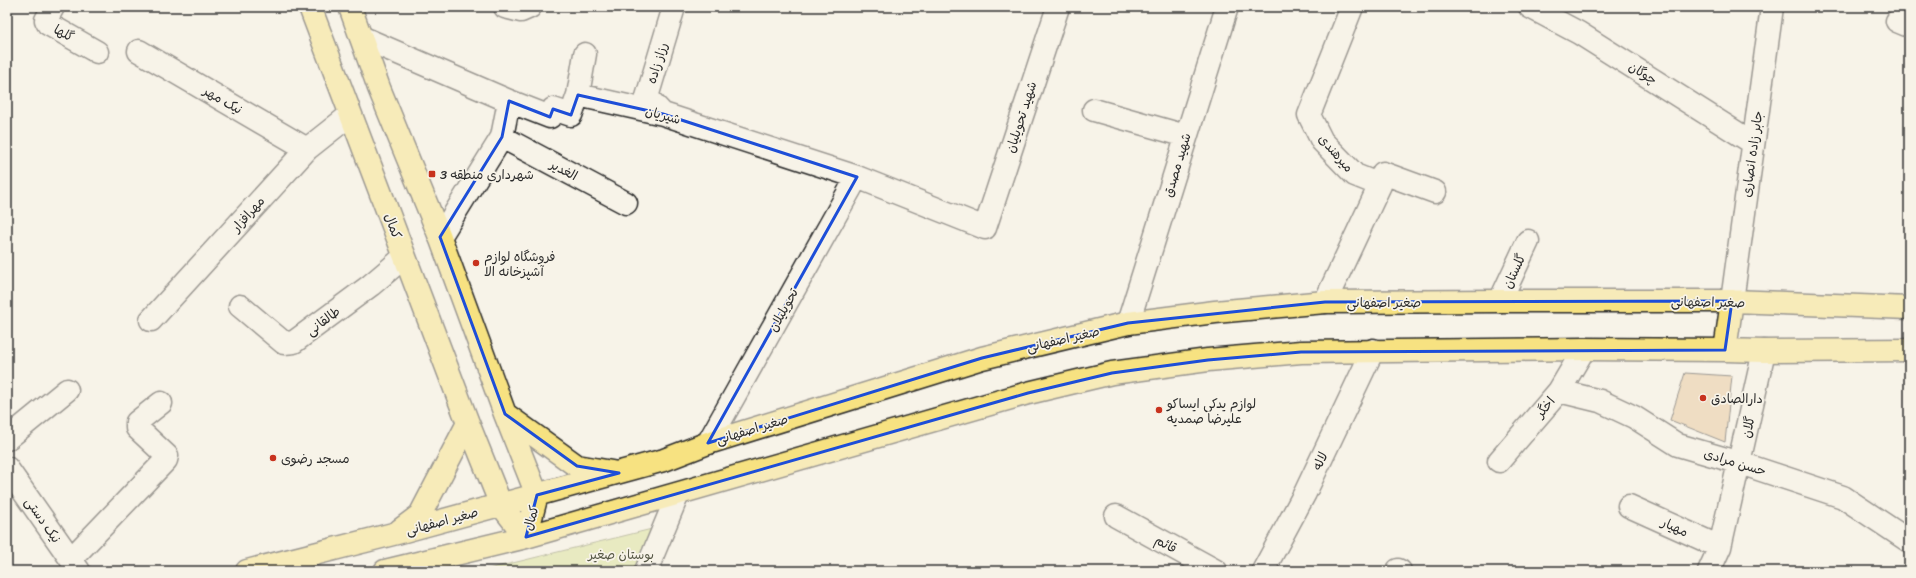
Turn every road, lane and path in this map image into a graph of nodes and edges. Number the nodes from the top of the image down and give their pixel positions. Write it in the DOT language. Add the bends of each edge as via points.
graph roads {
  1 [pos="53,7"];
  2 [pos="310,7"];
  3 [pos="350,7"];
  4 [pos="505,7"];
  5 [pos="530,7"];
  6 [pos="674,7"];
  7 [pos="1227,7"];
  8 [pos="1352,7"];
  9 [pos="1530,7"];
  10 [pos="1055,8"];
  11 [pos="1767,9"];
  12 [pos="361,37"];
  13 [pos="97,52"];
  14 [pos="139,52"];
  15 [pos="585,54"];
  16 [pos="578,95"];
  17 [pos="509,101"];
  18 [pos="1094,110"];
  19 [pos="663,114"];
  20 [pos="350,115"];
  21 [pos="1186,136"];
  22 [pos="502,137"];
  23 [pos="1753,143"];
  24 [pos="307,149"];
  25 [pos="858,177"];
  26 [pos="1380,185"];
  27 [pos="1435,192"];
  28 [pos="626,203"];
  29 [pos="985,228"];
  30 [pos="440,237"];
  31 [pos="1528,241"];
  32 [pos="404,257"];
  33 [pos="1500,301"];
  34 [pos="1732,301"];
  35 [pos="1325,302"];
  36 [pos="240,306"];
  37 [pos="1909,308"];
  38 [pos="151,320"];
  39 [pos="1128,323"];
  40 [pos="1584,349"];
  41 [pos="1373,350"];
  42 [pos="1725,350"];
  43 [pos="1909,350"];
  44 [pos="1764,351"];
  45 [pos="67,390"];
  46 [pos="1558,391"];
  47 [pos="162,403"];
  48 [pos="505,414"];
  49 [pos="468,423"];
  50 [pos="7,439"];
  51 [pos="708,443"];
  52 [pos="1499,461"];
  53 [pos="1740,463"];
  54 [pos="7,468"];
  55 [pos="619,473"];
  56 [pos="678,494"];
  57 [pos="537,495"];
  58 [pos="501,505"];
  59 [pos="1629,506"];
  60 [pos="1116,516"];
  61 [pos="397,533"];
  62 [pos="526,537"];
  63 [pos="1909,541"];
  64 [pos="1720,547"];
  65 [pos="75,565"];
  66 [pos="247,571"];
  67 [pos="385,571"];
  68 [pos="646,571"];
  69 [pos="1216,571"];
  70 [pos="1263,571"];
  71 [pos="1709,571"];
  1 -- 13 [label="street, گلها" via="46,20 48,24"];
  2 -- 20 [label="main road, کمال"];
  3 -- 12 [label="main road, کمال"];
  4 -- 5 [label="street" via="521,11"];
  6 -- 19 [label="street, رزاز زاده" via="647,97"];
  7 -- 21 [label="street, شهید مصدق"];
  8 -- 26 [label="street, میرهندی" via="1309,115 1322,141 1355,175"];
  9 -- 23 [label="street, چوگان" via="1579,33"];
  10 -- 29 [label="street, شهید تحویلیان"];
  11 -- 23 [label="street, جابر زاده انصاری"];
  12 -- 17 [label="street"];
  12 -- 30 [label="main road, کمال"];
  14 -- 24 [label="street, نیک مهر"];
  15 -- 16 [label="street"];
  16 -- 17 [label="street" via="571,115 553,109 550,117"];
  16 -- 19 [label="street, شیریان"];
  17 -- 22 [label="street"];
  18 -- 21 [label="street"];
  19 -- 25 [label="street, شیریان"];
  20 -- 24 [label="street, مهرافزار"];
  20 -- 32 [label="main road, کمال"];
  21 -- 39 [label="street, شهید مصدق"];
  22 -- 28 [label="street, الغدیر"];
  22 -- 30 [label="street"];
  23 -- 34 [label="street, جابر زاده انصاری"];
  24 -- 38 [label="street, مهرافزار"];
  25 -- 29 [label="street, شیریان"];
  25 -- 51 [label="street, تحویلیلان"];
  26 -- 27 [label="street" via="1383,173"];
  26 -- 35 [label="street"];
  30 -- 48 [label="main road, کمال"];
  31 -- 33 [label="street, گلستان"];
  32 -- 36 [label="street, طالقانی" via="294,342 284,343"];
  32 -- 49 [label="main road, کمال"];
  33 -- 34 [label="main road, صغیر اصفهانی"];
  33 -- 35 [label="main road, صغیر اصفهانی"];
  34 -- 37 [label="main road, صغیر اصفهانی"];
  34 -- 42 [label="main road"];
  35 -- 39 [label="main road, صغیر اصفهانی"];
  39 -- 51 [label="main road, صغیر اصفهانی" via="982,358"];
  40 -- 41 [label="main road"];
  40 -- 42 [label="main road"];
  40 -- 46 [label="street, اخگر"];
  41 -- 56 [label="main road" via="1301,352 1208,360 1112,373 1028,393"];
  41 -- 70 [label="street, لاله" via="1305,493"];
  42 -- 44 [label="main road"];
  43 -- 44 [label="main road"];
  44 -- 53 [label="street, گلان"];
  45 -- 50 [label="street"];
  46 -- 52 [label="street, اخگر"];
  46 -- 53 [label="street, حسن مرادی" via="1600,401 1634,417 1678,445"];
  47 -- 65 [label="street" via="137,425 137,428 167,456 166,460"];
  48 -- 55 [label="main road" via="577,466"];
  48 -- 57 [label="main road, کمال"];
  49 -- 58 [label="main road, کمال"];
  49 -- 61 [label="main road" via="420,515"];
  51 -- 55 [label="main road, صغیر اصفهانی" via="664,460"];
  53 -- 63 [label="street, حسن مرادی" via="1843,497"];
  53 -- 64 [label="street, گلان"];
  54 -- 65 [label="street, نیک دستی"];
  55 -- 57 [label="main road, صغیر اصفهانی"];
  56 -- 62 [label="main road"];
  56 -- 68 [label="street"];
  57 -- 58 [label="main road, صغیر اصفهانی"];
  57 -- 62 [label="main road, کمال"];
  58 -- 61 [label="main road, صغیر اصفهانی"];
  58 -- 62 [label="main road, کمال"];
  59 -- 64 [label="street, مهیار"];
  60 -- 69 [label="street, قائم"];
  61 -- 66 [label="main road, صغیر اصفهانی"];
  62 -- 67 [label="main road"];
  64 -- 71 [label="street, گلان"];
}
